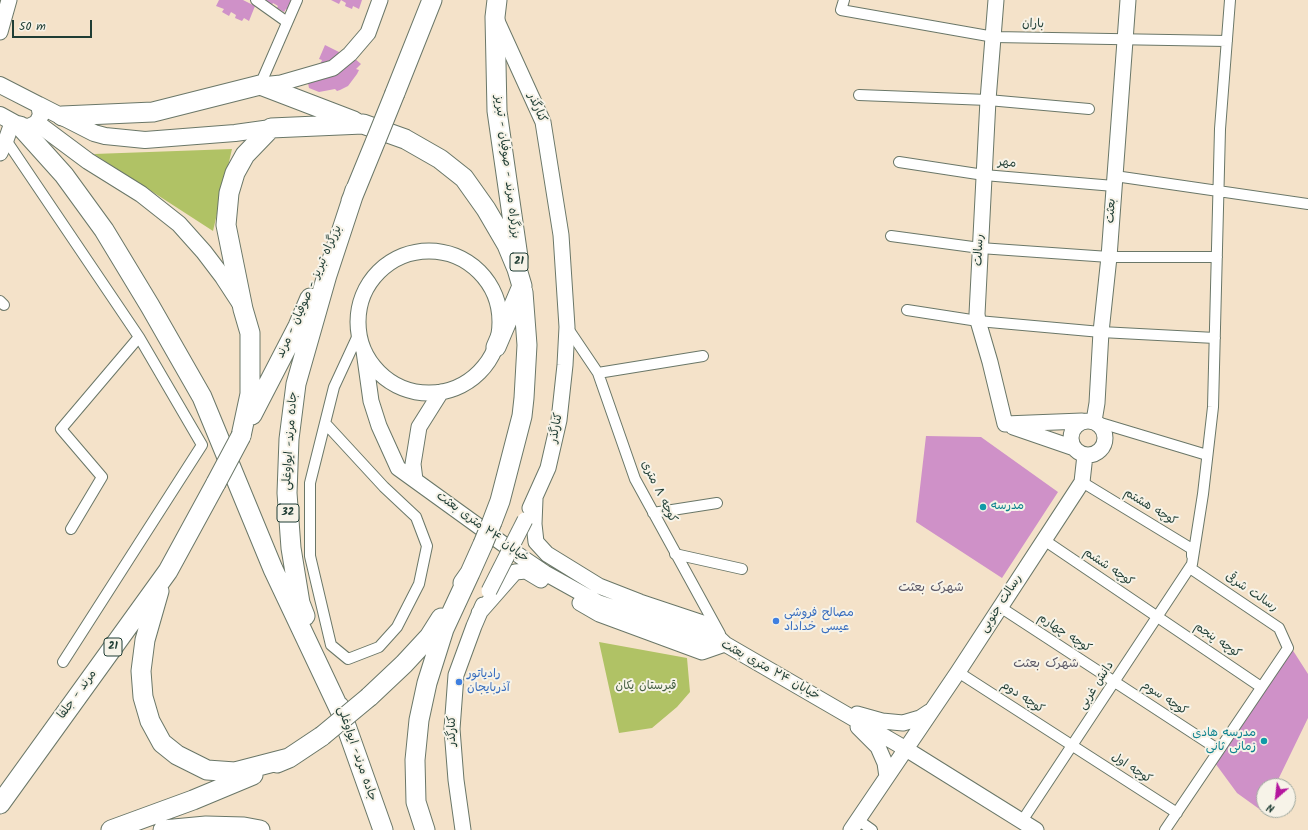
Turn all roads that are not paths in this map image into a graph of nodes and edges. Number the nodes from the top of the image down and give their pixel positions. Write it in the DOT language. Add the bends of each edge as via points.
graph roads {
  1 [pos="9,0"];
  2 [pos="256,0"];
  3 [pos="297,0"];
  4 [pos="380,0"];
  5 [pos="432,0"];
  6 [pos="996,0"];
  7 [pos="1128,0"];
  8 [pos="1230,0"];
  9 [pos="842,5"];
  10 [pos="496,8"];
  11 [pos="287,22"];
  12 [pos="0,32"];
  13 [pos="994,37"];
  14 [pos="1126,39"];
  15 [pos="1227,40"];
  16 [pos="0,85"];
  17 [pos="260,85"];
  18 [pos="859,95"];
  19 [pos="988,100"];
  20 [pos="39,105"];
  21 [pos="1089,109"];
  22 [pos="62,116"];
  23 [pos="17,122"];
  24 [pos="363,124"];
  25 [pos="271,128"];
  26 [pos="105,136"];
  27 [pos="3,147"];
  28 [pos="88,161"];
  29 [pos="899,162"];
  30 [pos="984,175"];
  31 [pos="1115,181"];
  32 [pos="355,190"];
  33 [pos="1219,191"];
  34 [pos="1308,204"];
  35 [pos="891,236"];
  36 [pos="980,248"];
  37 [pos="1109,257"];
  38 [pos="1217,257"];
  39 [pos="522,286"];
  40 [pos="243,309"];
  41 [pos="907,310"];
  42 [pos="503,318"];
  43 [pos="978,321"];
  44 [pos="567,327"];
  45 [pos="1101,332"];
  46 [pos="359,333"];
  47 [pos="139,337"];
  48 [pos="1215,338"];
  49 [pos="496,347"];
  50 [pos="364,351"];
  51 [pos="703,356"];
  52 [pos="526,371"];
  53 [pos="598,373"];
  54 [pos="441,392"];
  55 [pos="1088,421"];
  56 [pos="325,423"];
  57 [pos="1005,424"];
  58 [pos="241,436"];
  59 [pos="1079,451"];
  60 [pos="1207,455"];
  61 [pos="415,480"];
  62 [pos="1082,482"];
  63 [pos="535,500"];
  64 [pos="717,503"];
  65 [pos="653,513"];
  66 [pos="71,529"];
  67 [pos="1044,540"];
  68 [pos="675,554"];
  69 [pos="1191,566"];
  70 [pos="742,569"];
  71 [pos="470,573"];
  72 [pos="163,578"];
  73 [pos="1000,607"];
  74 [pos="479,613"];
  75 [pos="1158,617"];
  76 [pos="726,644"];
  77 [pos="62,662"];
  78 [pos="958,672"];
  79 [pos="1114,682"];
  80 [pos="1262,687"];
  81 [pos="836,708"];
  82 [pos="932,710"];
  83 [pos="344,718"];
  84 [pos="1072,746"];
  85 [pos="906,749"];
  86 [pos="1219,750"];
  87 [pos="289,758"];
  88 [pos="888,777"];
  89 [pos="0,804"];
  90 [pos="1177,813"];
  91 [pos="1022,821"];
  92 [pos="855,825"];
  93 [pos="111,830"];
  94 [pos="163,830"];
  95 [pos="260,830"];
  96 [pos="383,830"];
  97 [pos="425,830"];
  98 [pos="463,830"];
  99 [pos="872,830"];
  100 [pos="1036,830"];
  101 [pos="1166,830"];
  1 -- 12 [label="street"];
  2 -- 11 [label="street"];
  3 -- 11 [label="street"];
  4 -- 17 [label="street" via="368,33 350,54 333,68 281,83"];
  5 -- 32 [label="highway, 21, bridge"];
  6 -- 13 [label="street, رسالت"];
  7 -- 14 [label="street, بعثت"];
  8 -- 15 [label="street"];
  9 -- 13 [label="street, باران"];
  10 -- 39 [label="highway, بزرگراه مرند - صوفیان - تبریز / 21" via="497,111"];
  10 -- 44 [label="street, کنارگذر" via="543,122 561,236"];
  11 -- 17 [label="street"];
  13 -- 14 [label="street, باران"];
  13 -- 19 [label="street, رسالت"];
  14 -- 15 [label="street, باران"];
  14 -- 31 [label="street, بعثت"];
  15 -- 33 [label="street" via="1220,129"];
  16 -- 20 [label="main road"];
  17 -- 22 [label="highway" via="153,112"];
  17 -- 24 [label="highway"];
  18 -- 19 [label="street"];
  19 -- 21 [label="street"];
  19 -- 30 [label="street, رسالت"];
  20 -- 22 [label="main road"];
  20 -- 23 [label="main road" via="41,115"];
  22 -- 26 [label="main road"];
  23 -- 27 [label="street"];
  23 -- 28 [label="main road"];
  23 -- 83 [label="highway" via="64,175 104,230 202,397 273,569"];
  24 -- 25 [label="highway"];
  24 -- 39 [label="highway" via="406,139 440,159 464,178 507,245"];
  25 -- 26 [label="main road" via="145,140"];
  25 -- 40 [label="highway" via="245,155 235,173 229,193 226,225"];
  26 -- 28 [label="main road" via="88,142"];
  27 -- 47 [label="street"];
  28 -- 40 [label="main road" via="142,194 179,224 223,277"];
  29 -- 30 [label="street, مهر"];
  30 -- 31 [label="street, مهر"];
  30 -- 36 [label="street, رسالت"];
  31 -- 33 [label="street, مهر"];
  31 -- 37 [label="street, بعثت"];
  32 -- 58 [label="highway, بزرگراه تبریز - صوفیان - مرند / 21" via="298,326"];
  32 -- 83 [label="highway, جاده مرند- ایواوغلی / 32" via="327,275 296,384 289,439 287,493 291,548 300,603"];
  33 -- 34 [label="street, مهر"];
  33 -- 38 [label="street"];
  35 -- 36 [label="street"];
  36 -- 37 [label="street"];
  36 -- 43 [label="street, رسالت"];
  37 -- 38 [label="street"];
  37 -- 45 [label="street, بعثت"];
  38 -- 48 [label="street"];
  39 -- 42 [label="highway"];
  39 -- 52 [label="highway, بزرگراه مرند - صوفیان - تبریز / 21"];
  40 -- 58 [label="highway" via="250,333 250,394"];
  41 -- 43 [label="street"];
  42 -- 46 [label="street" via="494,292 471,264 454,255 418,251 384,266 371,280 362,296 358,314"];
  42 -- 49 [label="highway"];
  42 -- 52 [label="highway"];
  43 -- 45 [label="street"];
  43 -- 57 [label="street, رسالت"];
  44 -- 53 [label="street, کوچه ۸ متری"];
  44 -- 63 [label="street, کنارگذر" via="559,420 548,468"];
  45 -- 48 [label="street"];
  45 -- 55 [label="street, بعثت" via="1097,403"];
  46 -- 50 [label="street"];
  46 -- 56 [label="street" via="334,387"];
  47 -- 66 [label="street" via="62,429 102,477"];
  47 -- 77 [label="street" via="202,445"];
  48 -- 60 [label="street" via="1213,407"];
  49 -- 54 [label="street" via="475,377"];
  50 -- 54 [label="street" via="374,367 388,380 416,391"];
  50 -- 61 [label="street, خیابان ۲۴ متری بعثت" via="371,400 379,426 398,468"];
  51 -- 53 [label="street"];
  52 -- 71 [label="highway, بزرگراه مرند - صوفیان - تبریز / 21, bridge" via="522,416 502,493"];
  53 -- 65 [label="street, کوچه ۸ متری" via="635,480"];
  54 -- 61 [label="street" via="419,427 413,464"];
  55 -- 57 [label="street"];
  55 -- 59 [label="street" via="1076,425 1072,430 1071,442"];
  55 -- 59 [label="street" via="1100,425 1104,430 1105,442 1102,448 1091,455"];
  55 -- 60 [label="street"];
  56 -- 56 [label="street" via="310,483 310,556 331,645 348,659 379,647 397,627 418,584 428,546 416,517 384,487"];
  57 -- 59 [label="street"];
  58 -- 72 [label="highway, مرند - جلفا / 21, bridge"];
  59 -- 62 [label="street, رسالت جنوبی"];
  60 -- 69 [label="street"];
  61 -- 76 [label="street, خیابان ۲۴ متری بعثت" via="539,569 599,603"];
  62 -- 67 [label="street, رسالت جنوبی"];
  62 -- 69 [label="street, کوچه هشتم" via="1192,549"];
  63 -- 74 [label="street, کنارگذر, bridge"];
  63 -- 76 [label="street" via="536,542 547,554 599,586 703,623"];
  64 -- 65 [label="street"];
  65 -- 68 [label="street, کوچه ۸ متری"];
  67 -- 73 [label="street, رسالت جنوبی"];
  67 -- 75 [label="street, کوچه ششم"];
  68 -- 70 [label="street"];
  68 -- 76 [label="street, کوچه ۸ متری"];
  69 -- 75 [label="street, دانش غربی"];
  69 -- 80 [label="street, رسالت شرقی" via="1279,628 1288,648"];
  71 -- 87 [label="highway, 21, bridge" via="429,637 404,664 322,736"];
  71 -- 97 [label="highway" via="444,629 426,682 419,720 415,760 416,802"];
  72 -- 87 [label="highway" via="145,640 141,671 142,697 150,721 162,743 177,755 207,770 235,772"];
  72 -- 89 [label="highway, مرند - جلفا / 21"];
  73 -- 78 [label="street, رسالت جنوبی"];
  73 -- 79 [label="street, کوچه چهارم"];
  74 -- 76 [label="street" via="516,572 526,571 599,614 680,644 702,652"];
  74 -- 98 [label="street, کنارگذر" via="456,675 452,729"];
  75 -- 79 [label="street, دانش غربی"];
  75 -- 80 [label="street, کوچه پنجم"];
  76 -- 81 [label="street, خیابان ۲۴ متری بعثت"];
  78 -- 82 [label="street, رسالت جنوبی"];
  78 -- 84 [label="street, کوچه دوم"];
  79 -- 84 [label="street, دانش غربی"];
  79 -- 86 [label="street, کوچه سوم"];
  80 -- 86 [label="street"];
  81 -- 82 [label="street" via="899,723 911,722"];
  81 -- 85 [label="street, خیابان ۲۴ متری بعثت"];
  81 -- 88 [label="street" via="878,747"];
  82 -- 85 [label="street, رسالت جنوبی"];
  83 -- 96 [label="highway, جاده مرند- ایواوغلی / 32"];
  84 -- 90 [label="street, کوچه اول"];
  84 -- 91 [label="street, دانش غربی"];
  85 -- 88 [label="street, رسالت جنوبی"];
  85 -- 91 [label="street, خیابان ۲۴ متری بعثت"];
  86 -- 90 [label="street"];
  87 -- 93 [label="highway, 21" via="192,800"];
  88 -- 92 [label="street, رسالت جنوبی"];
  90 -- 101 [label="street"];
  91 -- 100 [label="street, خیابان ۲۴ متری بعثت"];
  92 -- 99 [label="street"];
  94 -- 95 [label="highway" via="206,826"];
}
